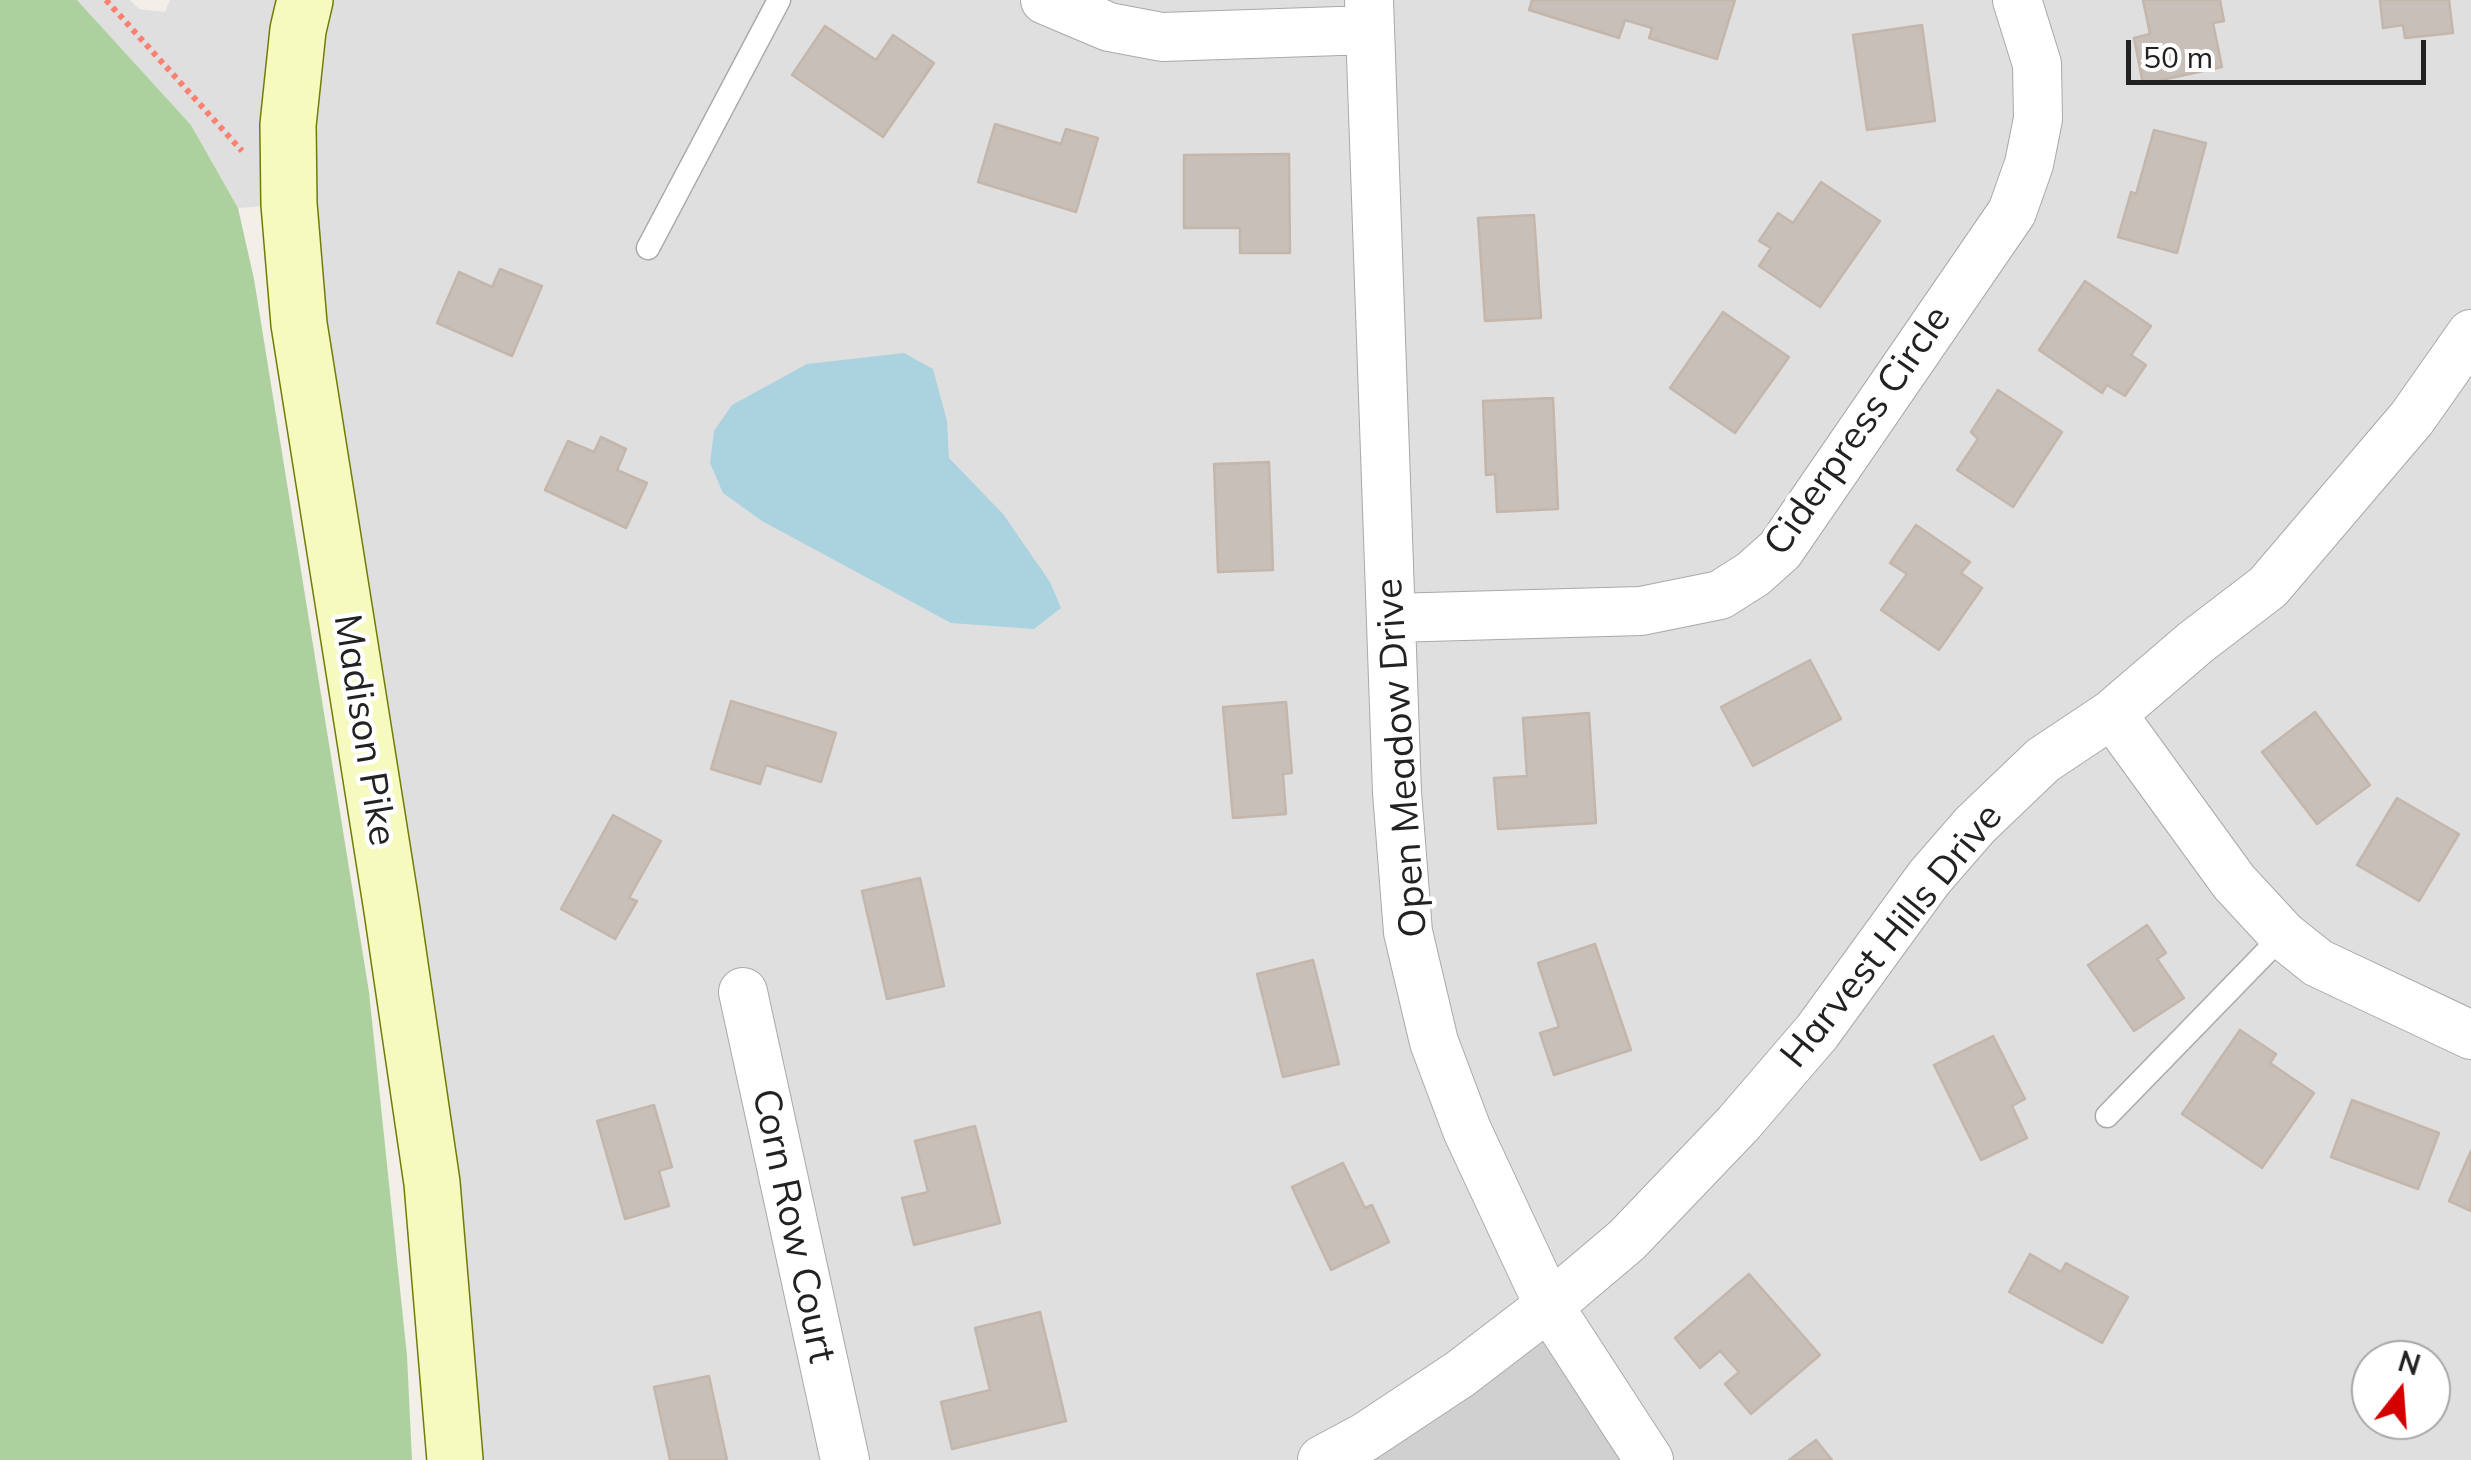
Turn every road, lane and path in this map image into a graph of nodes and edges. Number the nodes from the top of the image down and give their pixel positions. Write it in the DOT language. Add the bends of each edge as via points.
graph roads {
  1 [pos="106,0"];
  2 [pos="304,0"];
  3 [pos="779,0"];
  4 [pos="1045,0"];
  5 [pos="2017,0"];
  6 [pos="1369,15"];
  7 [pos="290,204"];
  8 [pos="648,248"];
  9 [pos="2471,334"];
  10 [pos="1392,618"];
  11 [pos="2112,714"];
  12 [pos="2283,935"];
  13 [pos="743,992"];
  14 [pos="2471,1036"];
  15 [pos="2107,1116"];
  16 [pos="1549,1306"];
  17 [pos="455,1460"];
  18 [pos="845,1460"];
  19 [pos="1322,1460"];
  20 [pos="1649,1460"];
  1 -- 7 [label="path"];
  2 -- 7 [label="street, Madison Pike" via="288,126"];
  3 -- 8 [label="lane"];
  4 -- 6 [label="street" via="1108,27 1162,37"];
  5 -- 10 [label="street, Ciderpress Circle" via="2036,64 2038,118 2012,212 1780,550 1720,595 1642,611"];
  6 -- 10 [label="street, Open Meadow Drive"];
  7 -- 17 [label="street, Madison Pike" via="298,324 432,1184"];
  9 -- 11 [label="street, Harvest Hills Drive" via="2412,418 2268,586"];
  10 -- 16 [label="street, Open Meadow Drive" via="1408,932 1434,1042 1460,1112"];
  11 -- 12 [label="street" via="2234,882"];
  11 -- 16 [label="street, Harvest Hills Drive" via="2043,760 1974,825 1738,1124 1627,1240"];
  12 -- 14 [label="street" via="2318,964"];
  12 -- 15 [label="lane"];
  13 -- 18 [label="street, Corn Row Court"];
  16 -- 19 [label="street, Harvest Hills Drive" via="1460,1374"];
  16 -- 20 [label="street, Open Meadow Drive"];
}
